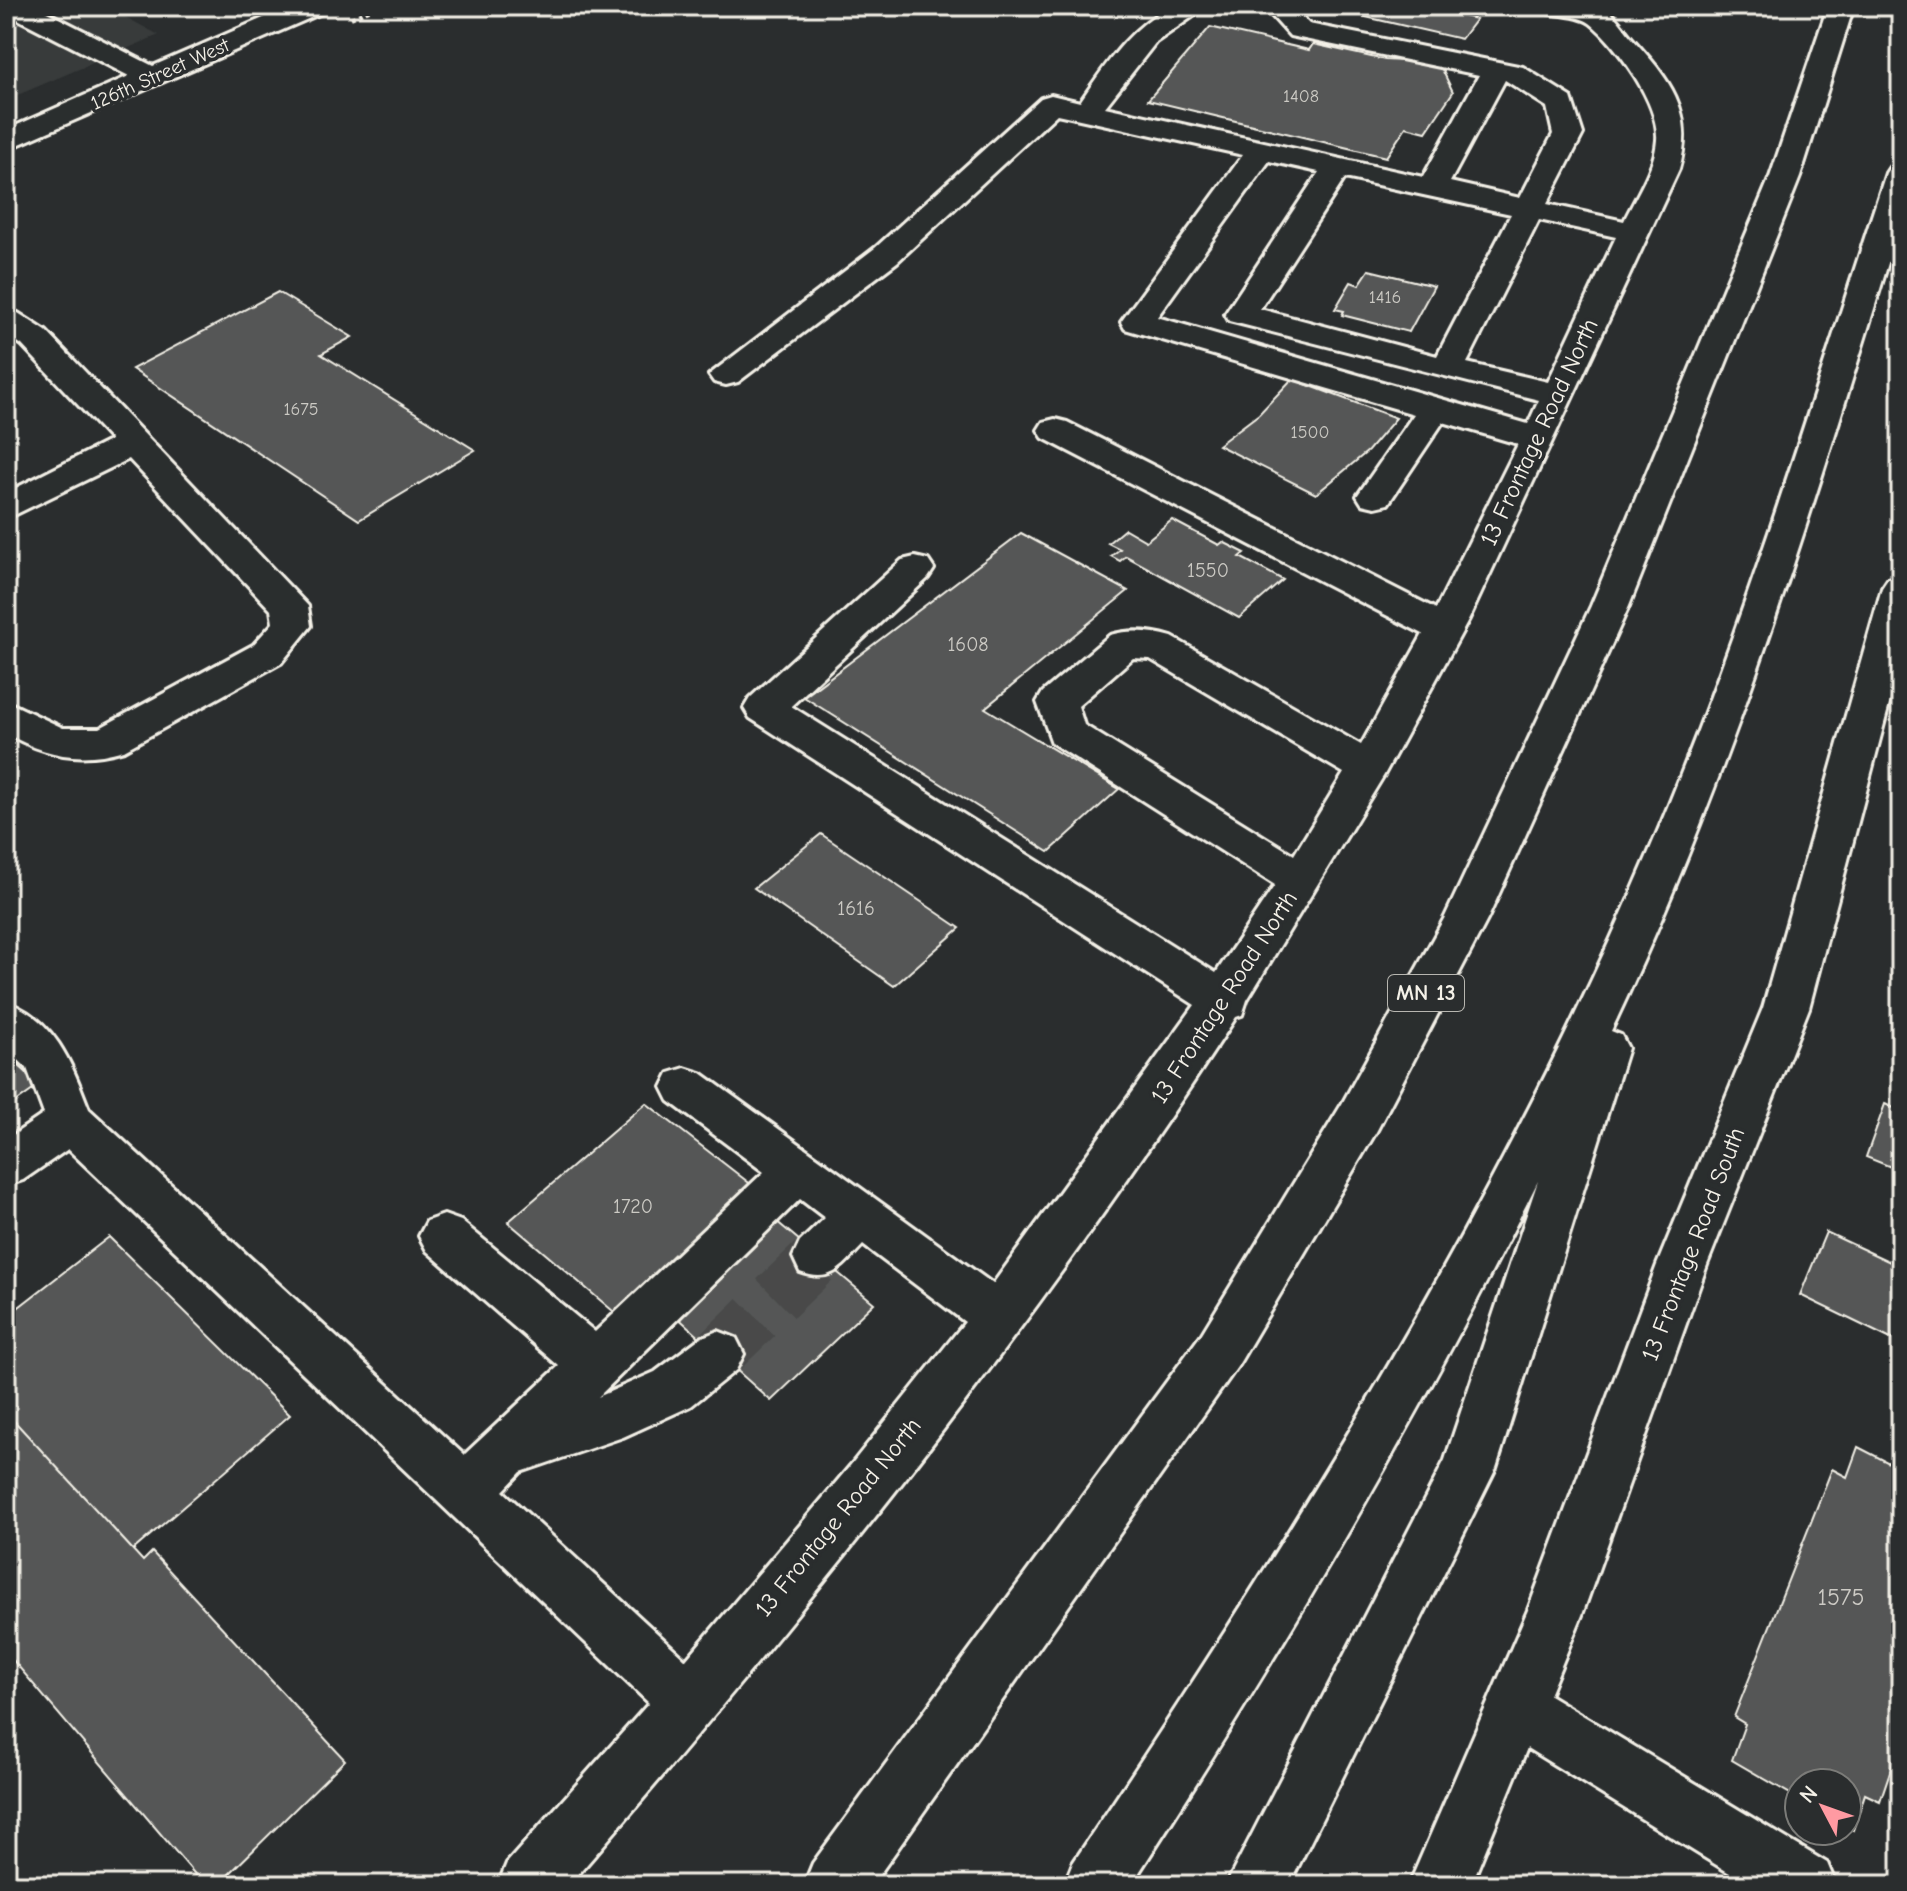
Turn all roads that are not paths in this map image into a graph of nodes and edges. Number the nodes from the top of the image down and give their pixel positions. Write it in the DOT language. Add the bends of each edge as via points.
graph roads {
  1 [pos="14,6"];
  2 [pos="314,6"];
  3 [pos="1195,6"];
  4 [pos="1276,6"];
  5 [pos="1551,6"];
  6 [pos="1841,6"];
  7 [pos="1600,11"];
  8 [pos="1496,70"];
  9 [pos="152,77"];
  10 [pos="1087,112"];
  11 [pos="6,141"];
  12 [pos="1262,150"];
  13 [pos="1337,167"];
  14 [pos="1901,173"];
  15 [pos="1432,187"];
  16 [pos="1530,209"];
  17 [pos="1634,232"];
  18 [pos="6,320"];
  19 [pos="1447,369"];
  20 [pos="726,375"];
  21 [pos="1557,394"];
  22 [pos="1434,410"];
  23 [pos="1055,430"];
  24 [pos="1536,438"];
  25 [pos="133,443"];
  26 [pos="1375,496"];
  27 [pos="6,508"];
  28 [pos="915,569"];
  29 [pos="1901,588"];
  30 [pos="1444,629"];
  31 [pos="6,715"];
  32 [pos="1368,768"];
  33 [pos="1669,852"];
  34 [pos="1301,880"];
  35 [pos="1226,1002"];
  36 [pos="6,1020"];
  37 [pos="685,1087"];
  38 [pos="70,1121"];
  39 [pos="6,1166"];
  40 [pos="798,1170"];
  41 [pos="859,1217"];
  42 [pos="444,1236"];
  43 [pos="818,1257"];
  44 [pos="998,1317"];
  45 [pos="718,1354"];
  46 [pos="596,1365"];
  47 [pos="505,1453"];
  48 [pos="465,1491"];
  49 [pos="688,1701"];
  50 [pos="1515,1707"];
  51 [pos="529,1885"];
  52 [pos="835,1885"];
  53 [pos="1095,1885"];
  54 [pos="1257,1885"];
  55 [pos="1440,1885"];
  56 [pos="1805,1885"];
  1 -- 9 [label="main road"];
  2 -- 9 [label="main road, 126th Street West"];
  3 -- 10 [label="main road" via="1177,12 1132,49"];
  4 -- 8 [label="main road" via="1300,30"];
  5 -- 7 [label="main road"];
  6 -- 52 [label="main road, MN 13" via="1785,177 1610,606 1466,918 1366,1105 1219,1351"];
  7 -- 17 [label="main road, 13 Frontage Road North" via="1657,88 1670,117 1672,139 1664,169"];
  8 -- 15 [label="main road"];
  8 -- 16 [label="main road" via="1513,73 1561,103 1568,134"];
  9 -- 11 [label="main road, 126th Street West"];
  10 -- 12 [label="main road"];
  10 -- 20 [label="main road" via="1051,104 886,255"];
  12 -- 13 [label="main road"];
  12 -- 22 [label="main road" via="1137,322"];
  13 -- 15 [label="main road"];
  13 -- 19 [label="main road" via="1241,314"];
  14 -- 33 [label="main road" via="1742,658"];
  15 -- 16 [label="main road"];
  16 -- 17 [label="main road"];
  16 -- 19 [label="main road"];
  17 -- 21 [label="main road, 13 Frontage Road North"];
  18 -- 25 [label="main road" via="34,338"];
  19 -- 21 [label="main road"];
  21 -- 24 [label="main road, 13 Frontage Road North"];
  22 -- 24 [label="main road"];
  22 -- 26 [label="main road"];
  23 -- 30 [label="main road"];
  24 -- 30 [label="main road, 13 Frontage Road North"];
  25 -- 27 [label="main road"];
  25 -- 31 [label="main road" via="289,606 292,626 267,654 110,740 84,746 48,741"];
  28 -- 35 [label="main road" via="764,708"];
  29 -- 50 [label="main road, 13 Frontage Road South" via="1786,1008 1682,1265"];
  30 -- 32 [label="main road, 13 Frontage Road North"];
  32 -- 34 [label="main road, 13 Frontage Road North"];
  32 -- 34 [label="main road" via="1158,646 1124,644 1057,702 1066,733"];
  33 -- 53 [label="main road" via="1603,1002 1502,1205 1360,1466 1185,1751"];
  33 -- 54 [label="main road" via="1469,1468"];
  34 -- 35 [label="main road, 13 Frontage Road North"];
  35 -- 44 [label="main road, 13 Frontage Road North"];
  36 -- 38 [label="main road" via="46,1058"];
  37 -- 40 [label="main road"];
  38 -- 39 [label="main road"];
  38 -- 48 [label="main road"];
  40 -- 41 [label="main road"];
  40 -- 46 [label="main road"];
  41 -- 43 [label="main road"];
  41 -- 44 [label="main road"];
  42 -- 46 [label="main road"];
  44 -- 49 [label="main road, 13 Frontage Road North" via="863,1491"];
  45 -- 47 [label="main road" via="673,1389 604,1420"];
  46 -- 47 [label="main road"];
  47 -- 48 [label="main road"];
  48 -- 49 [label="main road"];
  49 -- 51 [label="main road, 13 Frontage Road North"];
  50 -- 55 [label="main road, 13 Frontage Road South"];
  50 -- 56 [label="main road"];
}
